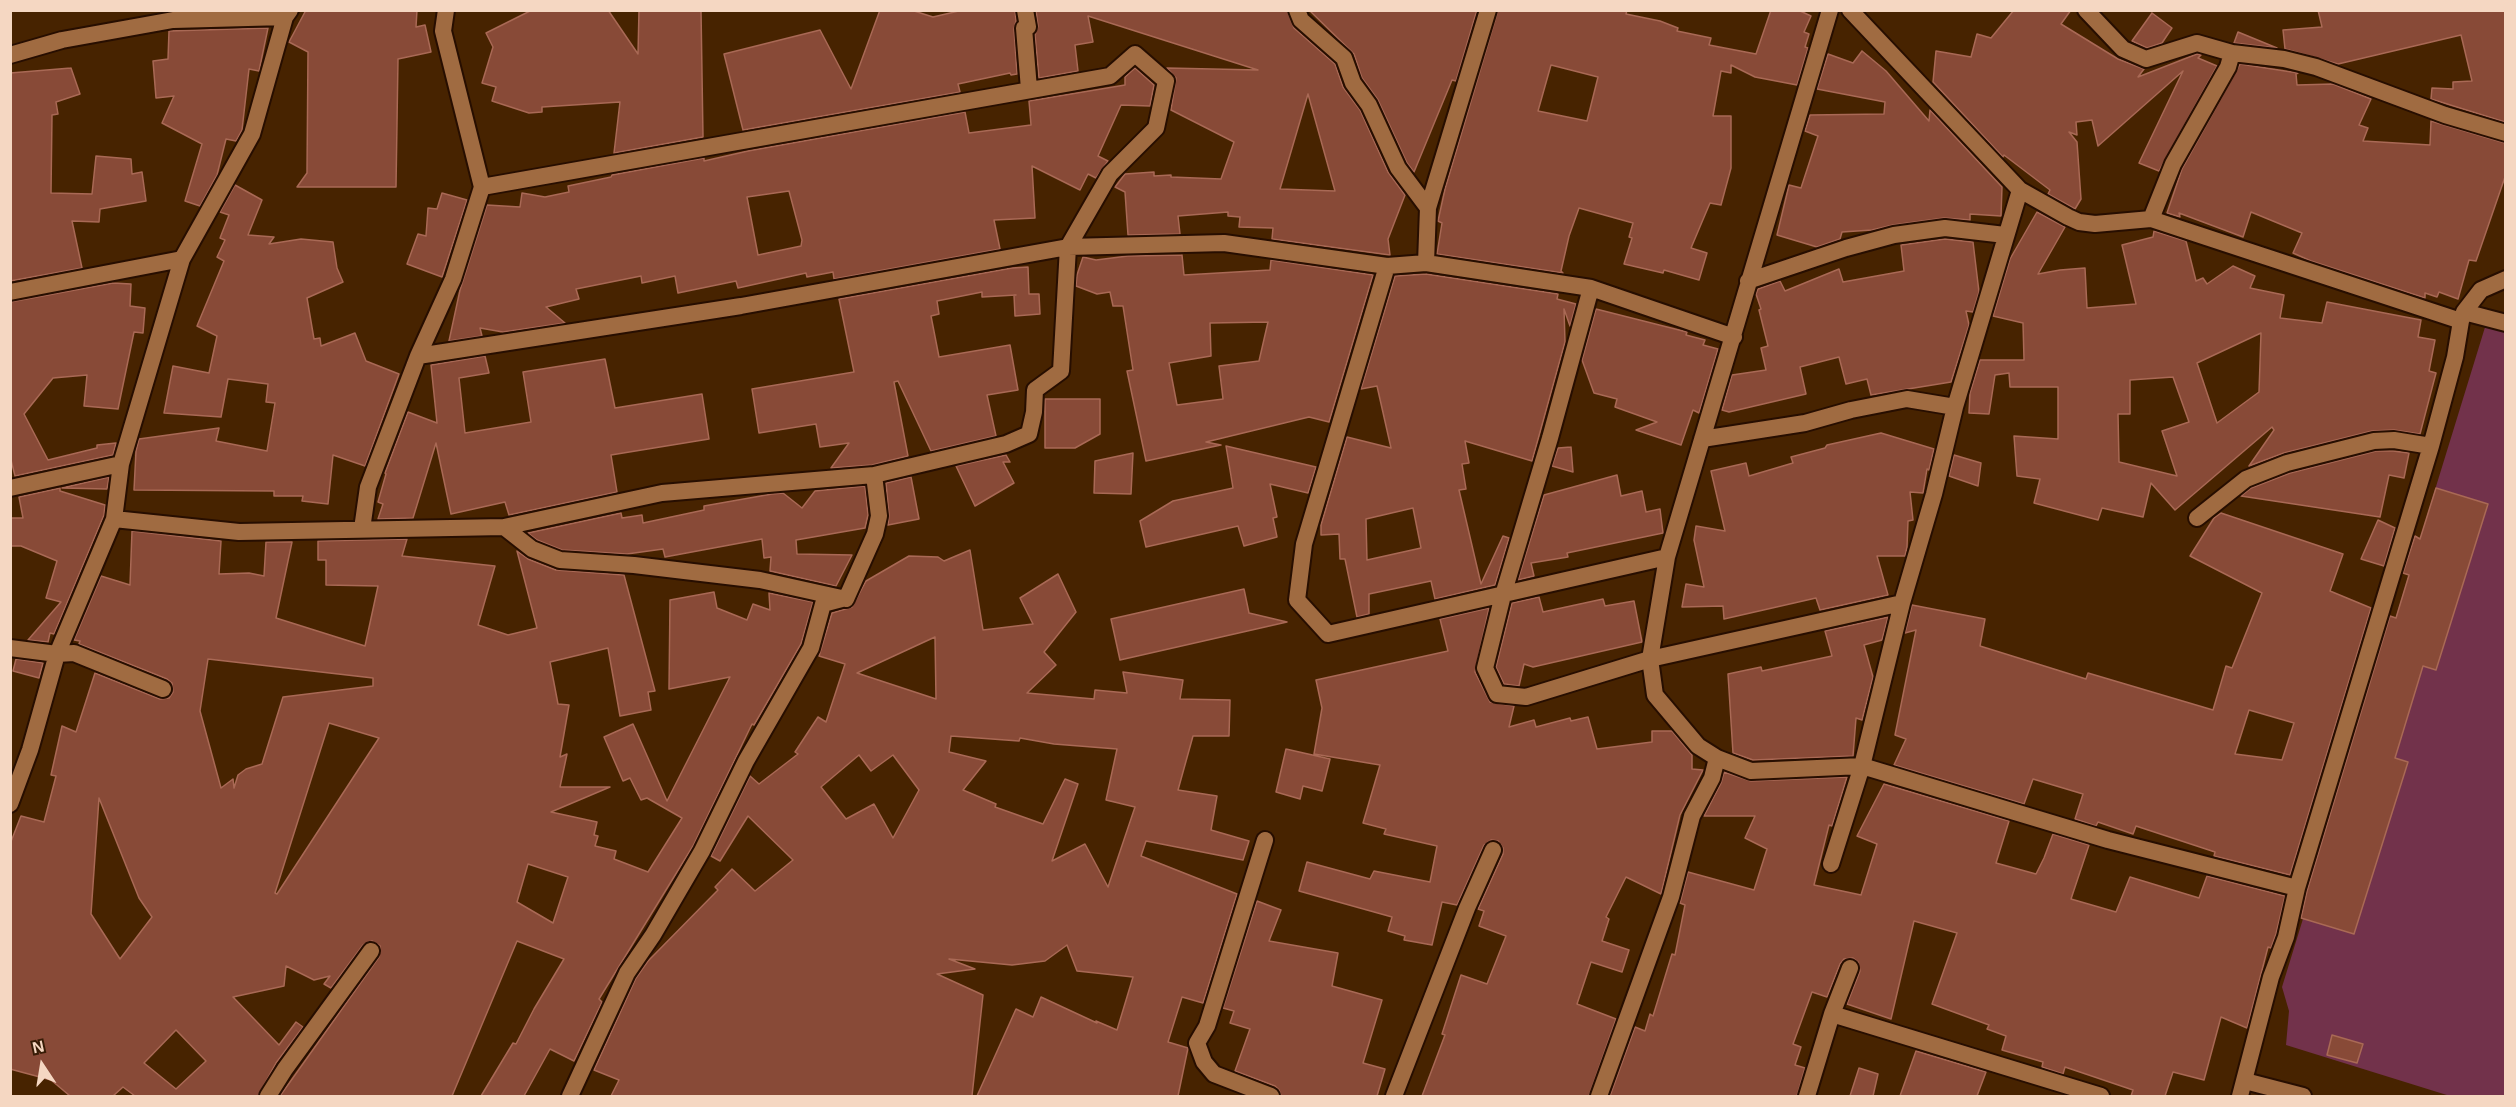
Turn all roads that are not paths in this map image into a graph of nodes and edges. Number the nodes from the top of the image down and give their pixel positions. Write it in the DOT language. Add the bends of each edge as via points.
graph roads {
  1 [pos="446,10"];
  2 [pos="1025,10"];
  3 [pos="1297,10"];
  4 [pos="1488,10"];
  5 [pos="1830,10"];
  6 [pos="1850,10"];
  7 [pos="2086,10"];
  8 [pos="287,14"];
  9 [pos="2232,53"];
  10 [pos="10,55"];
  11 [pos="1029,89"];
  12 [pos="2505,133"];
  13 [pos="482,187"];
  14 [pos="2020,190"];
  15 [pos="1428,208"];
  16 [pos="2151,219"];
  17 [pos="2006,235"];
  18 [pos="1068,247"];
  19 [pos="182,259"];
  20 [pos="1426,263"];
  21 [pos="1387,266"];
  22 [pos="2505,279"];
  23 [pos="1748,281"];
  24 [pos="1591,288"];
  25 [pos="10,292"];
  26 [pos="2463,316"];
  27 [pos="2505,324"];
  28 [pos="1734,337"];
  29 [pos="418,356"];
  30 [pos="1955,407"];
  31 [pos="1702,439"];
  32 [pos="2431,446"];
  33 [pos="121,464"];
  34 [pos="874,475"];
  35 [pos="10,488"];
  36 [pos="2198,518"];
  37 [pos="114,519"];
  38 [pos="504,527"];
  39 [pos="362,530"];
  40 [pos="1667,557"];
  41 [pos="1503,595"];
  42 [pos="846,598"];
  43 [pos="1902,603"];
  44 [pos="10,648"];
  45 [pos="57,654"];
  46 [pos="1650,659"];
  47 [pos="163,689"];
  48 [pos="1717,758"];
  49 [pos="1862,766"];
  50 [pos="10,804"];
  51 [pos="1265,840"];
  52 [pos="1493,850"];
  53 [pos="1831,864"];
  54 [pos="2296,888"];
  55 [pos="371,951"];
  56 [pos="1850,968"];
  57 [pos="1832,1014"];
  58 [pos="2242,1089"];
  59 [pos="268,1096"];
  60 [pos="570,1096"];
  61 [pos="1271,1096"];
  62 [pos="1394,1096"];
  63 [pos="1599,1096"];
  64 [pos="1807,1096"];
  65 [pos="2101,1096"];
  66 [pos="2303,1096"];
  1 -- 13 [label="street" via="443,31"];
  2 -- 11 [label="street"];
  3 -- 15 [label="street" via="1301,20 1344,58 1398,168"];
  4 -- 15 [label="street"];
  5 -- 23 [label="street"];
  6 -- 14 [label="street"];
  7 -- 9 [label="street" via="2123,49 2146,59 2197,43"];
  8 -- 10 [label="street" via="173,20 62,40"];
  8 -- 19 [label="street" via="252,134"];
  9 -- 12 [label="street" via="2316,67"];
  9 -- 16 [label="street" via="2228,67 2173,164"];
  11 -- 13 [label="street"];
  11 -- 18 [label="street" via="1110,76 1135,54 1166,81 1156,128 1110,174"];
  13 -- 29 [label="street" via="453,279"];
  14 -- 16 [label="street" via="2079,222"];
  14 -- 17 [label="street"];
  15 -- 20 [label="street"];
  16 -- 26 [label="street"];
  17 -- 23 [label="street" via="1945,228 1894,235"];
  17 -- 30 [label="street"];
  18 -- 21 [label="street" via="1224,243"];
  18 -- 29 [label="street" via="741,306"];
  18 -- 34 [label="street" via="1061,371 1035,390 1029,434 1006,444"];
  19 -- 25 [label="street"];
  19 -- 33 [label="street"];
  20 -- 21 [label="street"];
  20 -- 24 [label="street"];
  21 -- 41 [label="street" via="1304,544 1297,600 1328,634"];
  22 -- 26 [label="street" via="2481,290"];
  23 -- 28 [label="street"];
  24 -- 28 [label="street"];
  24 -- 41 [label="street"];
  26 -- 27 [label="street"];
  26 -- 32 [label="street"];
  28 -- 31 [label="street"];
  29 -- 39 [label="street" via="368,487"];
  30 -- 31 [label="street" via="1907,399 1805,423"];
  30 -- 43 [label="street"];
  31 -- 40 [label="street"];
  32 -- 36 [label="street" via="2374,441 2286,463 2246,479"];
  32 -- 54 [label="street"];
  33 -- 35 [label="street"];
  33 -- 37 [label="street"];
  34 -- 38 [label="street" via="662,493"];
  34 -- 42 [label="street" via="879,516 875,534"];
  37 -- 39 [label="street" via="239,532"];
  37 -- 45 [label="street"];
  38 -- 39 [label="street"];
  38 -- 42 [label="street" via="532,549 560,560 759,580"];
  40 -- 41 [label="street"];
  40 -- 46 [label="street"];
  41 -- 46 [label="street" via="1485,668 1497,694 1526,697"];
  42 -- 60 [label="street" via="823,604 811,648 746,761 702,851 627,973"];
  43 -- 46 [label="street"];
  43 -- 49 [label="street"];
  44 -- 45 [label="street"];
  45 -- 47 [label="street" via="74,653"];
  45 -- 50 [label="street"];
  46 -- 48 [label="street" via="1655,695 1698,746"];
  48 -- 49 [label="street" via="1751,771"];
  48 -- 63 [label="street" via="1712,778 1692,816 1671,897"];
  49 -- 53 [label="street"];
  49 -- 54 [label="street" via="2076,831"];
  51 -- 61 [label="street" via="1207,1026 1197,1043 1214,1074"];
  52 -- 62 [label="street"];
  54 -- 58 [label="street" via="2286,937 2271,977"];
  55 -- 59 [label="street"];
  56 -- 57 [label="street"];
  57 -- 64 [label="street"];
  57 -- 65 [label="street"];
  58 -- 66 [label="street"];
}
